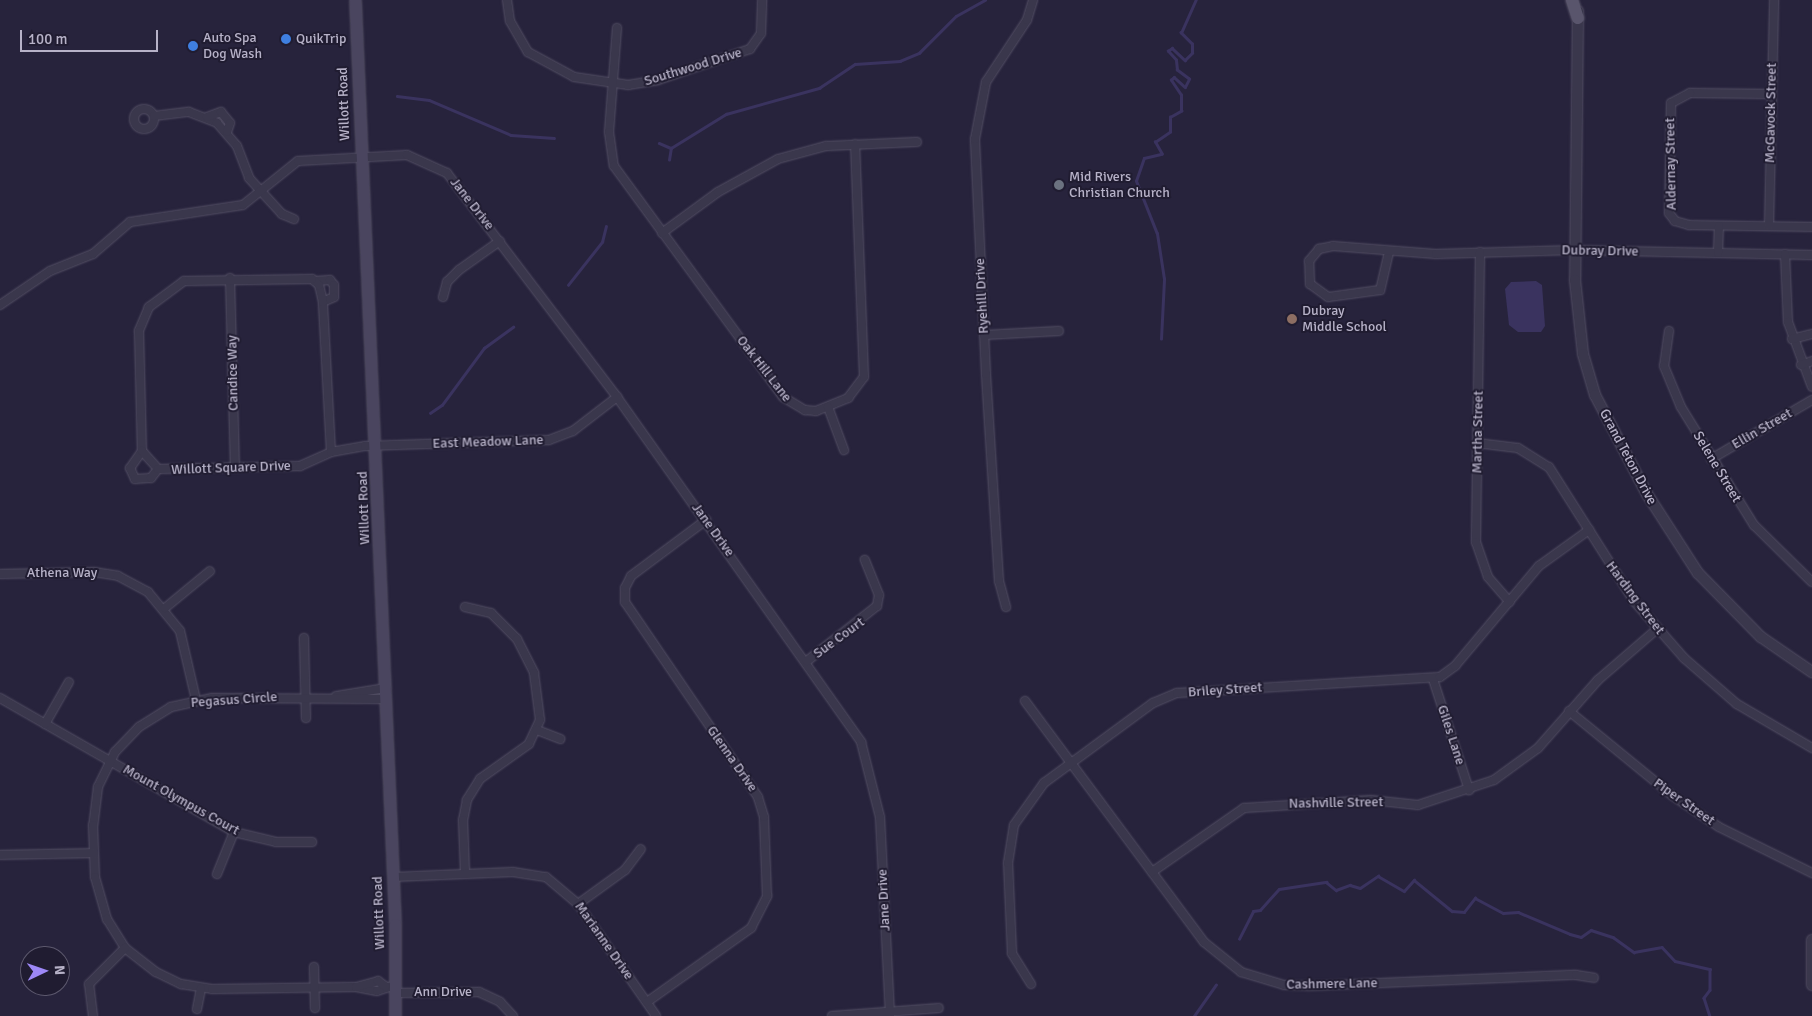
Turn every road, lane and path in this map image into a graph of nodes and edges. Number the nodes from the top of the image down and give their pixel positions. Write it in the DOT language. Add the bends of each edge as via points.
graph roads {
  1 [pos="355,0"];
  2 [pos="507,0"];
  3 [pos="762,0"];
  4 [pos="1033,0"];
  5 [pos="1572,0"];
  6 [pos="1578,0"];
  7 [pos="1774,0"];
  8 [pos="1578,18"];
  9 [pos="617,28"];
  10 [pos="613,84"];
  11 [pos="1772,94"];
  12 [pos="154,116"];
  13 [pos="917,142"];
  14 [pos="855,144"];
  15 [pos="362,156"];
  16 [pos="260,190"];
  17 [pos="294,219"];
  18 [pos="1720,226"];
  19 [pos="1769,226"];
  20 [pos="1812,227"];
  21 [pos="662,233"];
  22 [pos="500,241"];
  23 [pos="1574,250"];
  24 [pos="1389,252"];
  25 [pos="1480,252"];
  26 [pos="1718,253"];
  27 [pos="1785,254"];
  28 [pos="1812,255"];
  29 [pos="230,278"];
  30 [pos="315,281"];
  31 [pos="443,297"];
  32 [pos="324,302"];
  33 [pos="0,306"];
  34 [pos="1059,331"];
  35 [pos="1669,331"];
  36 [pos="1812,334"];
  37 [pos="984,335"];
  38 [pos="1792,339"];
  39 [pos="1812,361"];
  40 [pos="1801,365"];
  41 [pos="1812,387"];
  42 [pos="617,397"];
  43 [pos="1812,400"];
  44 [pos="828,406"];
  45 [pos="1478,443"];
  46 [pos="376,446"];
  47 [pos="844,450"];
  48 [pos="142,451"];
  49 [pos="331,452"];
  50 [pos="1712,458"];
  51 [pos="235,468"];
  52 [pos="158,469"];
  53 [pos="706,520"];
  54 [pos="1589,530"];
  55 [pos="865,560"];
  56 [pos="210,571"];
  57 [pos="0,574"];
  58 [pos="1812,582"];
  59 [pos="1510,602"];
  60 [pos="465,606"];
  61 [pos="1006,606"];
  62 [pos="165,608"];
  63 [pos="1657,629"];
  64 [pos="304,638"];
  65 [pos="807,661"];
  66 [pos="1812,672"];
  67 [pos="1433,679"];
  68 [pos="69,682"];
  69 [pos="386,694"];
  70 [pos="305,696"];
  71 [pos="0,698"];
  72 [pos="196,700"];
  73 [pos="1025,701"];
  74 [pos="1569,711"];
  75 [pos="306,718"];
  76 [pos="45,724"];
  77 [pos="537,730"];
  78 [pos="560,738"];
  79 [pos="1812,748"];
  80 [pos="110,761"];
  81 [pos="1071,763"];
  82 [pos="1469,790"];
  83 [pos="234,832"];
  84 [pos="312,842"];
  85 [pos="641,849"];
  86 [pos="94,853"];
  87 [pos="0,855"];
  88 [pos="1152,872"];
  89 [pos="465,873"];
  90 [pos="1812,873"];
  91 [pos="217,874"];
  92 [pos="393,877"];
  93 [pos="578,904"];
  94 [pos="1812,940"];
  95 [pos="125,948"];
  96 [pos="1811,964"];
  97 [pos="314,967"];
  98 [pos="1594,978"];
  99 [pos="1031,984"];
  100 [pos="1812,985"];
  101 [pos="200,988"];
  102 [pos="315,988"];
  103 [pos="392,988"];
  104 [pos="647,1002"];
  105 [pos="315,1008"];
  106 [pos="939,1008"];
  107 [pos="197,1009"];
  108 [pos="889,1013"];
  109 [pos="93,1016"];
  110 [pos="395,1016"];
  111 [pos="513,1016"];
  112 [pos="656,1016"];
  113 [pos="832,1016"];
  1 -- 15 [label="main road, Willott Road"];
  2 -- 10 [label="street, Southwood Drive" via="510,21 528,52 574,77"];
  3 -- 10 [label="street, Southwood Drive" via="761,33 750,49 648,83"];
  4 -- 37 [label="street, Ryehill Drive" via="1027,20 992,68 979,105 975,145"];
  5 -- 8 [label="main road"];
  6 -- 8 [label="street, Grand Teton Drive"];
  7 -- 11 [label="street, McGavock Street"];
  8 -- 23 [label="street, Grand Teton Drive"];
  9 -- 10 [label="street, Oak Hill Lane"];
  10 -- 21 [label="street, Oak Hill Lane" via="609,132 614,166"];
  11 -- 18 [label="street, Aldernay Street" via="1690,93 1671,103 1670,212 1675,221 1689,225"];
  11 -- 19 [label="street, McGavock Street"];
  12 -- 16 [label="street" via="180,111 207,117 227,132"];
  13 -- 14 [label="street"];
  14 -- 21 [label="street" via="809,150 762,166"];
  14 -- 44 [label="street, Oak Hill Lane" via="864,377 856,392"];
  15 -- 16 [label="street, Jane Drive" via="298,161"];
  15 -- 22 [label="street, Jane Drive" via="408,155 440,167 458,184"];
  15 -- 46 [label="main road, Willott Road"];
  16 -- 17 [label="street" via="282,214"];
  16 -- 33 [label="street, Jane Drive" via="231,208 130,222 94,254 50,271"];
  18 -- 19 [label="street, Aldernay Street"];
  18 -- 26 [label="street"];
  19 -- 20 [label="street, Aldernay Street"];
  21 -- 44 [label="street, Oak Hill Lane" via="783,396 805,410"];
  22 -- 31 [label="street" via="459,270 447,282"];
  22 -- 42 [label="street, Jane Drive"];
  23 -- 25 [label="street, Dubray Drive"];
  23 -- 26 [label="street, Dubray Drive"];
  23 -- 66 [label="street, Grand Teton Drive" via="1584,354 1595,395 1619,445 1698,573 1762,637"];
  24 -- 24 [label="street, Dubray Drive" via="1327,247 1314,254 1307,268 1312,288 1328,297 1380,290"];
  24 -- 25 [label="street, Dubray Drive"];
  25 -- 45 [label="street, Martha Street"];
  26 -- 27 [label="street, Dubray Drive"];
  27 -- 28 [label="street, Dubray Drive"];
  27 -- 38 [label="street"];
  29 -- 30 [label="street, Willott Square Drive" via="302,277"];
  29 -- 48 [label="street, Willott Square Drive" via="184,281 149,307 139,332"];
  29 -- 51 [label="street, Candice Way"];
  30 -- 32 [label="street, Willott Square Drive"];
  30 -- 32 [label="street, Willott Square Drive" via="330,280 334,285 334,297"];
  32 -- 49 [label="street, Willott Square Drive"];
  34 -- 37 [label="street"];
  35 -- 50 [label="street, Selene Street" via="1666,374"];
  36 -- 38 [label="street"];
  37 -- 61 [label="street, Ryehill Drive" via="1000,581"];
  38 -- 40 [label="street"];
  39 -- 40 [label="street"];
  40 -- 41 [label="street"];
  42 -- 46 [label="street, East Meadow Lane" via="572,431 549,440"];
  42 -- 53 [label="street, Jane Drive"];
  43 -- 50 [label="street, Ellin Street"];
  44 -- 47 [label="street"];
  45 -- 54 [label="street, Harding Street" via="1518,448 1539,459 1558,478"];
  45 -- 59 [label="street, Martha Street" via="1479,561"];
  46 -- 49 [label="street, Willott Square Drive"];
  46 -- 69 [label="main road, Willott Road"];
  48 -- 52 [label="street, Willott Square Drive"];
  48 -- 52 [label="street, Willott Square Drive" via="130,468 135,479 151,478"];
  49 -- 51 [label="street, Willott Square Drive" via="300,466"];
  50 -- 58 [label="street, Selene Street" via="1754,525"];
  51 -- 52 [label="street, Willott Square Drive"];
  53 -- 65 [label="street, Jane Drive"];
  53 -- 104 [label="street, Glenna Drive" via="631,576 625,588 625,602 758,797 764,817 767,896 751,928"];
  54 -- 59 [label="street, Briley Street" via="1556,550"];
  54 -- 63 [label="street, Harding Street"];
  55 -- 65 [label="street, Sue Court" via="879,596 877,606"];
  56 -- 62 [label="street"];
  57 -- 62 [label="street, Athena Way" via="106,574 132,582"];
  59 -- 67 [label="street, Briley Street" via="1455,666"];
  60 -- 77 [label="street" via="491,613 520,645 538,686"];
  62 -- 72 [label="street, Athena Way" via="184,645"];
  63 -- 74 [label="street, Nashville Street"];
  63 -- 79 [label="street, Harding Street" via="1737,704"];
  64 -- 70 [label="street"];
  65 -- 108 [label="street, Jane Drive" via="861,742 878,795"];
  67 -- 81 [label="street, Briley Street" via="1178,693 1153,704"];
  67 -- 82 [label="street, Giles Lane"];
  68 -- 76 [label="street"];
  69 -- 70 [label="street, Pegasus Circle"];
  69 -- 92 [label="main road, Willott Road"];
  70 -- 72 [label="street, Pegasus Circle"];
  70 -- 75 [label="street"];
  71 -- 76 [label="street, Mount Olympus Court"];
  72 -- 80 [label="street, Pegasus Circle" via="150,719"];
  73 -- 81 [label="street, Cashmere Lane"];
  74 -- 82 [label="street, Nashville Street" via="1526,758"];
  74 -- 90 [label="street, Piper Street" via="1673,796 1719,826"];
  76 -- 80 [label="street, Mount Olympus Court"];
  77 -- 78 [label="street"];
  77 -- 89 [label="street" via="521,750 490,770 473,789 463,820"];
  80 -- 83 [label="street, Mount Olympus Court"];
  80 -- 86 [label="street, Pegasus Circle" via="96,799"];
  81 -- 88 [label="street, Cashmere Lane"];
  81 -- 99 [label="street, Briley Street" via="1032,796 1014,825 1010,842 1012,953"];
  82 -- 88 [label="street, Nashville Street" via="1418,805 1371,800 1244,808"];
  83 -- 84 [label="street, Mount Olympus Court" via="276,842"];
  83 -- 91 [label="street"];
  85 -- 93 [label="street" via="625,870"];
  86 -- 87 [label="street"];
  86 -- 95 [label="street, Pegasus Circle" via="102,906"];
  88 -- 98 [label="street, Cashmere Lane" via="1219,958 1261,980 1308,986 1576,975"];
  89 -- 92 [label="street, Marianne Drive"];
  89 -- 93 [label="street, Marianne Drive" via="533,873 555,882"];
  92 -- 103 [label="main road, Willott Road"];
  93 -- 104 [label="street, Marianne Drive"];
  94 -- 96 [label="street"];
  95 -- 101 [label="street, Pegasus Circle" via="156,972"];
  95 -- 109 [label="street" via="89,984"];
  96 -- 100 [label="street"];
  97 -- 102 [label="street"];
  101 -- 102 [label="street, Pegasus Circle"];
  101 -- 107 [label="street"];
  102 -- 103 [label="street, Pegasus Circle" via="356,987 377,991"];
  102 -- 105 [label="street"];
  103 -- 110 [label="main road, Willott Road"];
  103 -- 111 [label="street, Ann Drive" via="479,992 500,1002"];
  104 -- 112 [label="street, Marianne Drive"];
  106 -- 108 [label="street"];
  108 -- 113 [label="street"];
}
